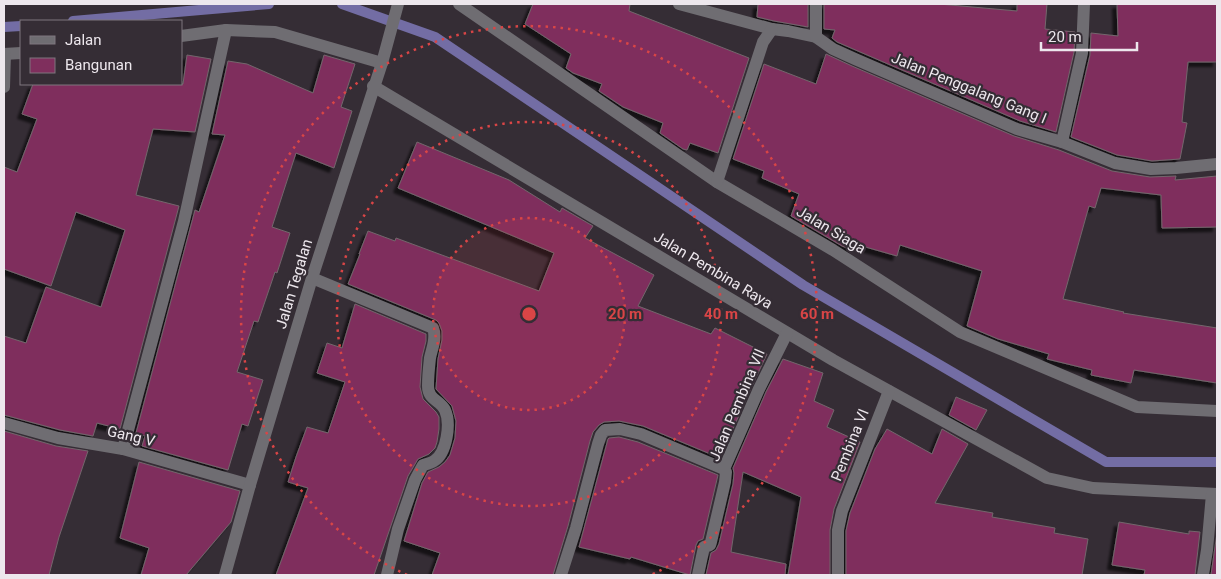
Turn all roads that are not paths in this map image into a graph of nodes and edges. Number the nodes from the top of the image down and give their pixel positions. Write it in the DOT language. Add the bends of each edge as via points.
graph roads {
  1 [pos="398,4"];
  2 [pos="459,4"];
  3 [pos="679,4"];
  4 [pos="816,4"];
  5 [pos="1084,4"];
  6 [pos="772,29"];
  7 [pos="226,30"];
  8 [pos="182,36"];
  9 [pos="816,37"];
  10 [pos="20,53"];
  11 [pos="5,54"];
  12 [pos="382,61"];
  13 [pos="373,86"];
  14 [pos="4,87"];
  15 [pos="1062,142"];
  16 [pos="1217,164"];
  17 [pos="717,182"];
  18 [pos="312,278"];
  19 [pos="786,332"];
  20 [pos="889,391"];
  21 [pos="1217,412"];
  22 [pos="4,423"];
  23 [pos="122,449"];
  24 [pos="724,469"];
  25 [pos="250,485"];
  26 [pos="1215,494"];
  27 [pos="225,575"];
  28 [pos="387,575"];
  29 [pos="561,575"];
  30 [pos="698,575"];
  31 [pos="838,575"];
  32 [pos="1203,575"];
  1 -- 12 [label="street, Jalan Tegalan"];
  2 -- 17 [label="street, Jalan Siaga"];
  3 -- 6 [label="street, Jalan Penggalang Gang I"];
  4 -- 9 [label="street"];
  5 -- 15 [label="street" via="1082,53"];
  6 -- 9 [label="street, Jalan Penggalang Gang I"];
  6 -- 17 [label="street" via="762,42"];
  7 -- 8 [label="street"];
  7 -- 12 [label="street" via="275,32"];
  7 -- 23 [label="street" via="184,221"];
  9 -- 15 [label="street, Jalan Penggalang Gang I" via="833,49 1017,129"];
  10 -- 11 [label="street"];
  11 -- 14 [label="street"];
  12 -- 13 [label="street, Jalan Tegalan"];
  13 -- 18 [label="street, Jalan Tegalan"];
  13 -- 19 [label="street, Jalan Pembina Raya"];
  15 -- 16 [label="street, Jalan Penggalang Gang I" via="1115,163 1151,169"];
  17 -- 21 [label="street, Jalan Siaga" via="833,250 960,332 1137,407"];
  18 -- 25 [label="street, Jalan Tegalan"];
  18 -- 28 [label="street" via="433,328 436,334 428,388 431,397 445,410 447,436 439,457 424,465 415,480"];
  19 -- 20 [label="street, Jalan Pembina Raya"];
  19 -- 24 [label="street, Jalan Pembina VII"];
  20 -- 26 [label="street, Jalan Pembina Raya" via="1048,478 1093,488"];
  20 -- 31 [label="street, Pembina VI" via="842,511 838,530"];
  22 -- 23 [label="street, Gang V" via="58,438"];
  23 -- 25 [label="street, Gang V"];
  24 -- 29 [label="street" via="641,434 620,429 605,430 598,444"];
  24 -- 30 [label="street, Jalan Pembina VII" via="725,482 711,542 704,547"];
  25 -- 27 [label="street, Jalan Tegalan"];
  26 -- 32 [label="street"];
}
